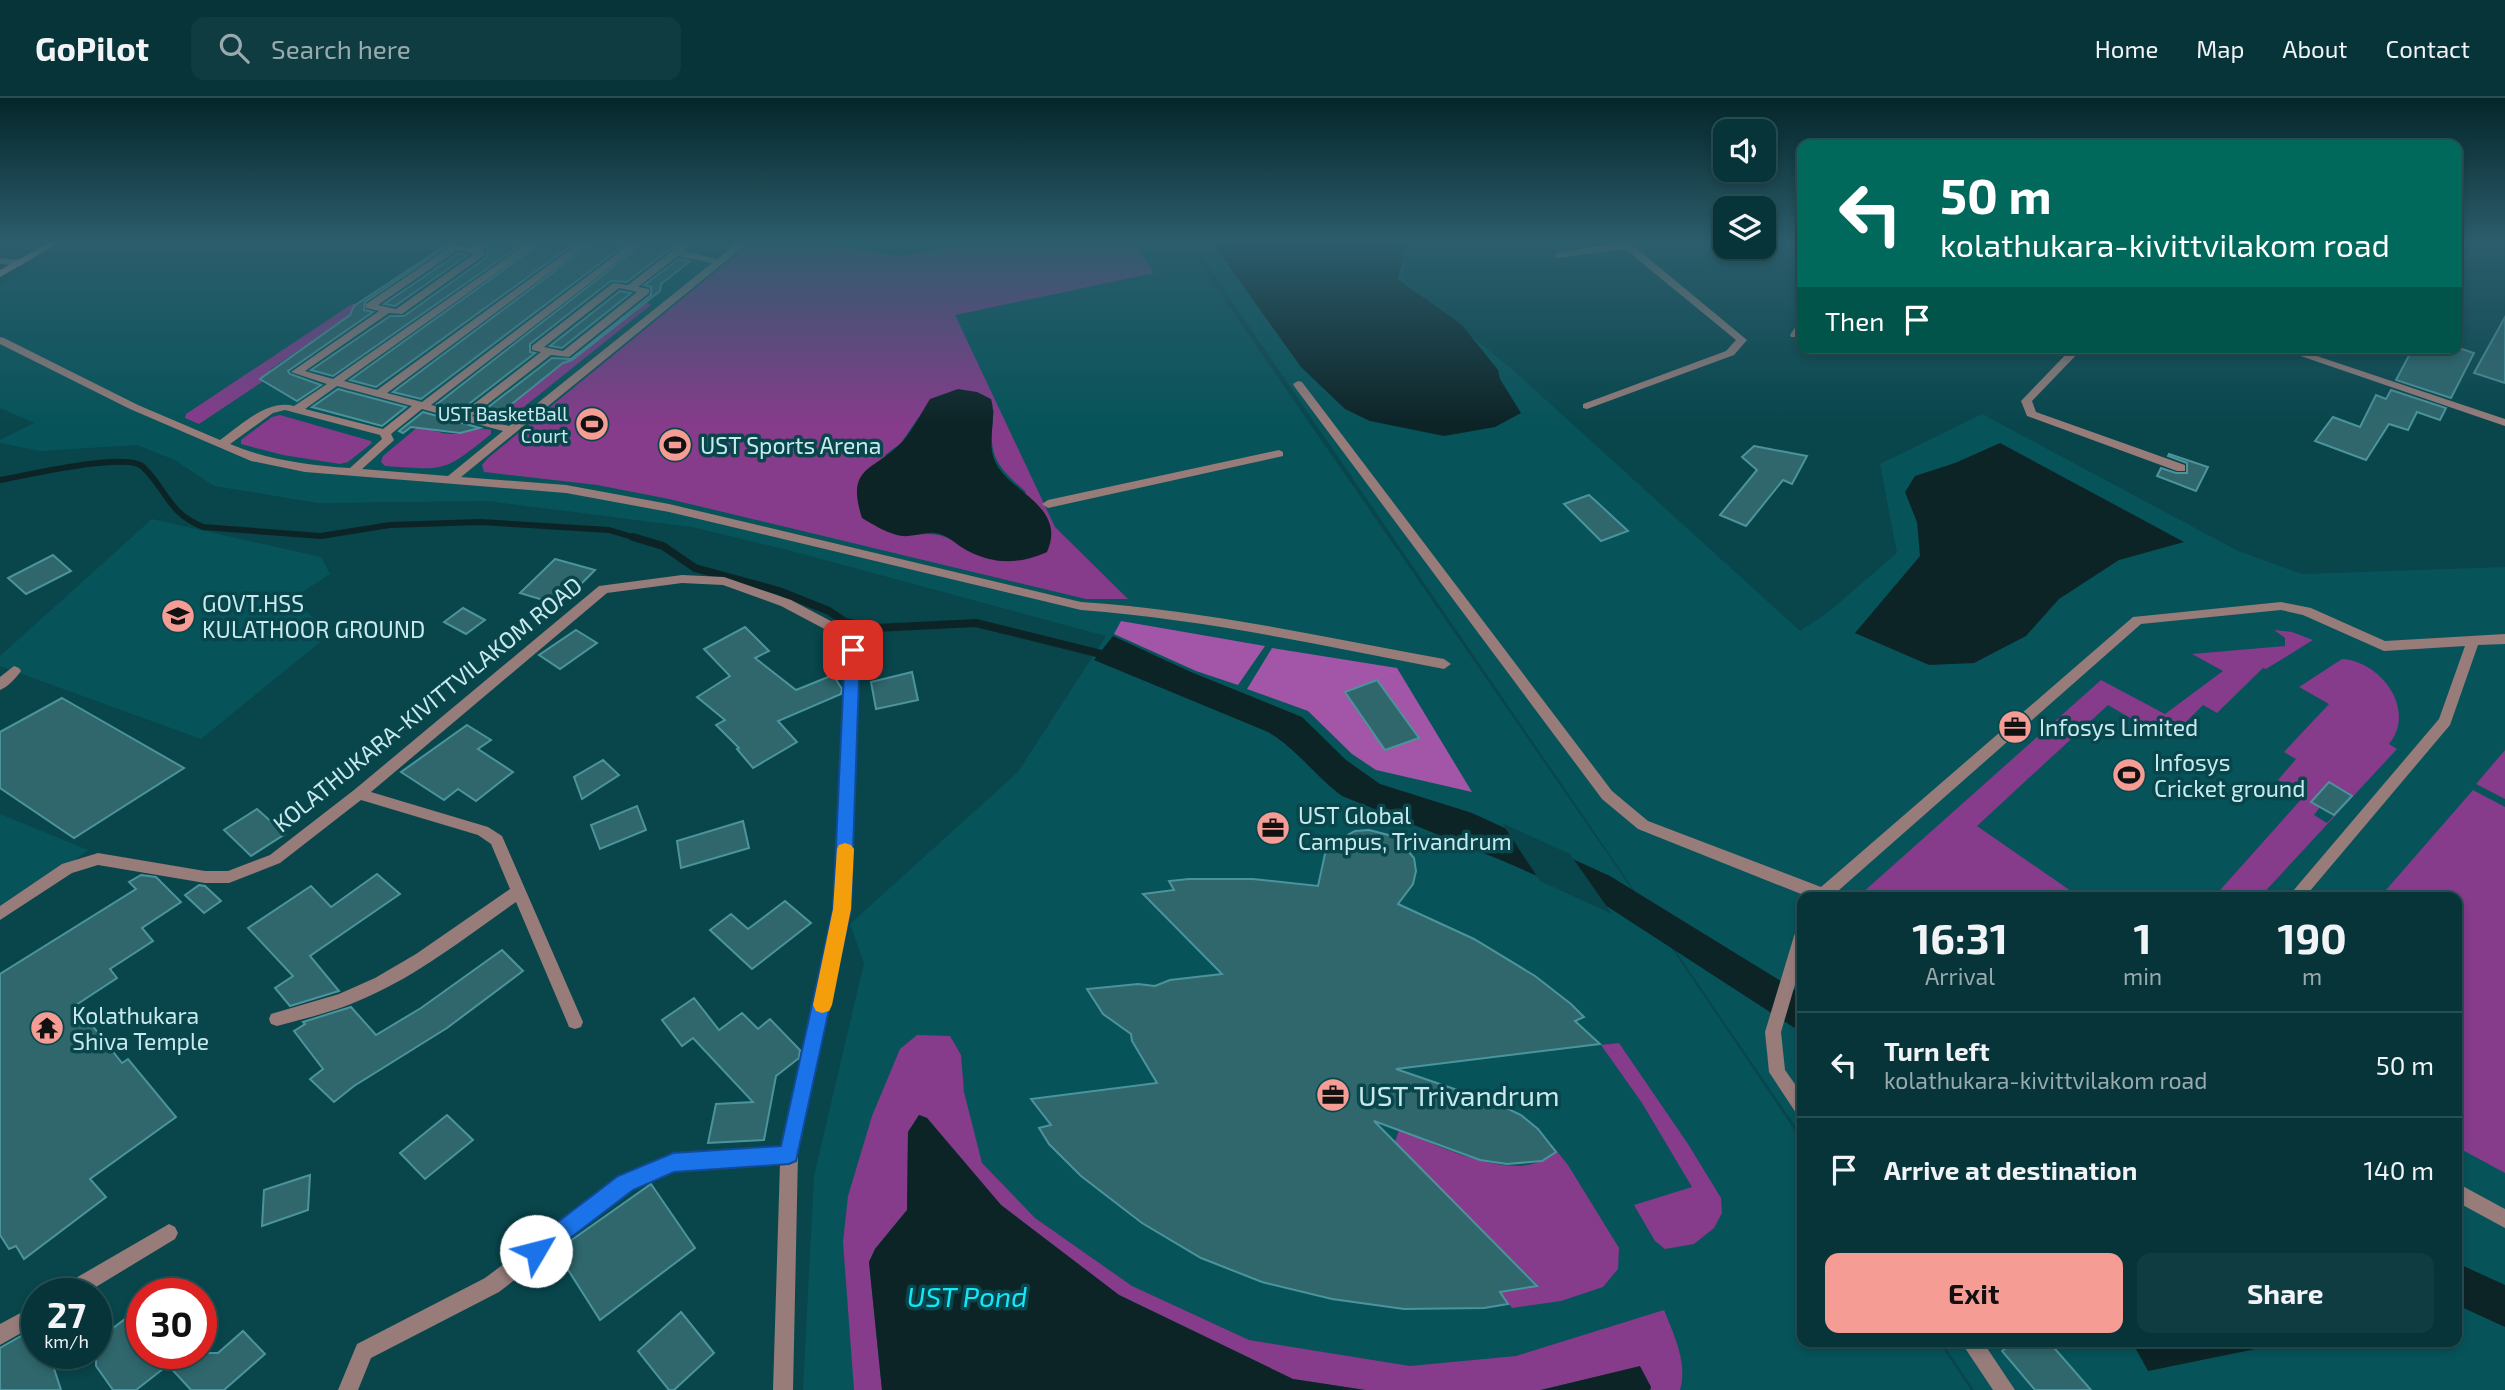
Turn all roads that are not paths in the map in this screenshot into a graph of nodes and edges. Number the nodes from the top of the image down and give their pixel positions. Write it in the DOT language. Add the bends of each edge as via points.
graph roads {
  1 [pos="374,303"];
  2 [pos="410,303"];
  3 [pos="448,303"];
  4 [pos="503,303"];
  5 [pos="557,303"];
  6 [pos="594,303"];
  7 [pos="629,303"];
  8 [pos="668,303"];
  9 [pos="1697,303"];
  10 [pos="387,310"];
  11 [pos="1797,332"];
  12 [pos="1795,335"];
  13 [pos="0,340"];
  14 [pos="549,351"];
  15 [pos="2072,354"];
  16 [pos="2300,354"];
  17 [pos="335,383"];
  18 [pos="1298,384"];
  19 [pos="379,394"];
  20 [pos="422,406"];
  21 [pos="1587,406"];
  22 [pos="296,410"];
  23 [pos="464,417"];
  24 [pos="2505,423"];
  25 [pos="510,430"];
  26 [pos="385,433"];
  27 [pos="220,445"];
  28 [pos="1279,454"];
  29 [pos="2180,468"];
  30 [pos="352,472"];
  31 [pos="452,478"];
  32 [pos="1048,504"];
  33 [pos="2504,640"];
  34 [pos="2473,641"];
  35 [pos="1444,664"];
  36 [pos="14,671"];
  37 [pos="0,685"];
  38 [pos="359,794"];
  39 [pos="519,891"];
  40 [pos="1810,892"];
  41 [pos="1825,892"];
  42 [pos="2300,892"];
  43 [pos="0,914"];
  44 [pos="1797,950"];
  45 [pos="277,1018"];
  46 [pos="575,1022"];
  47 [pos="1797,1100"];
  48 [pos="789,1154"];
  49 [pos="2462,1195"];
  50 [pos="2505,1219"];
  51 [pos="169,1233"];
  52 [pos="94,1278"];
  53 [pos="21,1323"];
  54 [pos="0,1335"];
  55 [pos="1974,1347"];
  56 [pos="348,1390"];
  57 [pos="783,1390"];
  58 [pos="2005,1390"];
  1 -- 10 [label="street" via="370,306"];
  2 -- 10 [label="street" via="398,312"];
  3 -- 17 [label="street"];
  4 -- 19 [label="street"];
  5 -- 20 [label="street"];
  6 -- 14 [label="street" via="537,348"];
  7 -- 14 [label="street" via="565,355"];
  8 -- 25 [label="street"];
  9 -- 21 [label="street" via="1742,340 1730,353"];
  10 -- 17 [label="street" via="296,372"];
  11 -- 12 [label="street"];
  13 -- 27 [label="street"];
  14 -- 23 [label="street"];
  15 -- 29 [label="street" via="2026,401 2031,414"];
  16 -- 24 [label="street"];
  17 -- 19 [label="street"];
  17 -- 22 [label="street"];
  18 -- 40 [label="street" via="1608,795 1643,825"];
  19 -- 20 [label="street"];
  20 -- 23 [label="street"];
  20 -- 26 [label="street"];
  22 -- 26 [label="street"];
  22 -- 27 [label="street" via="269,411"];
  23 -- 25 [label="street"];
  25 -- 31 [label="street"];
  26 -- 30 [label="street" via="388,440"];
  27 -- 30 [label="street" via="265,460"];
  28 -- 32 [label="street"];
  30 -- 31 [label="street"];
  31 -- 35 [label="street" via="566,489 669,508 1081,606 1263,630"];
  33 -- 34 [label="street"];
  34 -- 41 [label="street" via="2384,646 2306,611 2281,607 2138,620"];
  34 -- 42 [label="street" via="2445,721"];
  36 -- 37 [label="street"];
  38 -- 39 [label="street" via="483,831 497,840"];
  38 -- 43 [label="street, KOLATHUKARA-KIVITTVILAKOM ROAD" via="275,859 253,869 229,877 205,877 98,859 67,868"];
  38 -- 48 [label="street, KOLATHUKARA-KIVITTVILAKOM ROAD" via="603,589 682,579 724,581 786,603 837,630 853,650 842,909"];
  39 -- 45 [label="street" via="362,993"];
  39 -- 46 [label="street"];
  44 -- 47 [label="street" via="1773,1032 1777,1072"];
  48 -- 56 [label="street" via="673,1163 626,1183 492,1285 364,1350"];
  48 -- 57 [label="street, KOLATHUKARA-KIVITTVILAKOM ROAD"];
  49 -- 50 [label="street"];
  51 -- 52 [label="street"];
  53 -- 54 [label="street"];
  55 -- 58 [label="street"];
}
